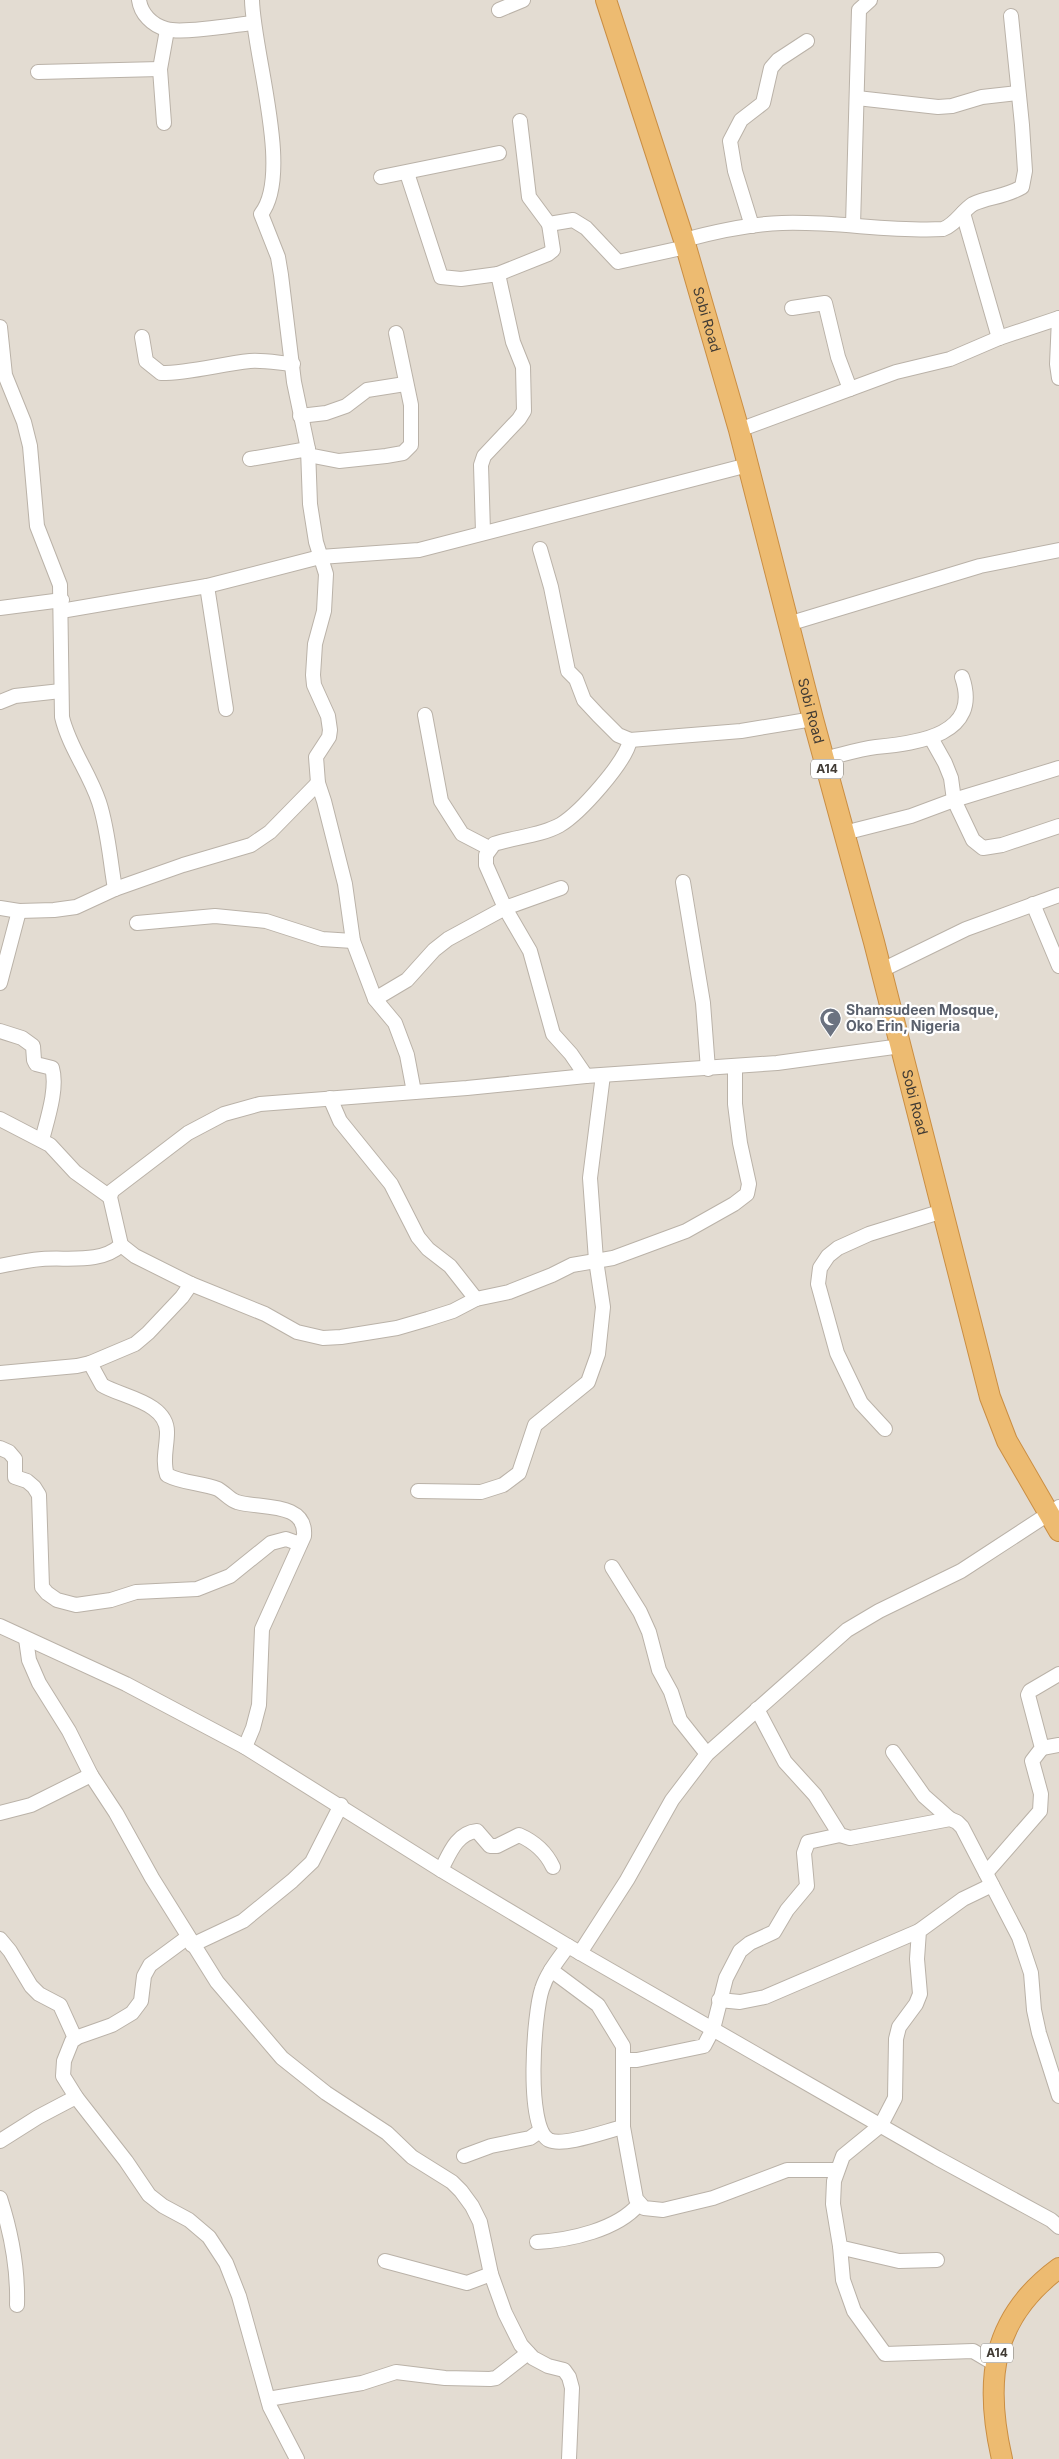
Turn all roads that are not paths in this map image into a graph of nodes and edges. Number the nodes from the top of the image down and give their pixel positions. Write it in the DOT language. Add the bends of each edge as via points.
graph roads {
  1 [pos="139,0"];
  2 [pos="252,0"];
  3 [pos="523,0"];
  4 [pos="606,0"];
  5 [pos="870,0"];
  6 [pos="499,10"];
  7 [pos="1012,16"];
  8 [pos="252,23"];
  9 [pos="167,30"];
  10 [pos="807,42"];
  11 [pos="160,69"];
  12 [pos="38,72"];
  13 [pos="1018,93"];
  14 [pos="857,98"];
  15 [pos="520,121"];
  16 [pos="164,122"];
  17 [pos="499,153"];
  18 [pos="407,173"];
  19 [pos="381,177"];
  20 [pos="963,213"];
  21 [pos="550,224"];
  22 [pos="853,225"];
  23 [pos="752,226"];
  24 [pos="685,243"];
  25 [pos="498,274"];
  26 [pos="792,308"];
  27 [pos="1059,318"];
  28 [pos="0,327"];
  29 [pos="396,333"];
  30 [pos="142,337"];
  31 [pos="999,338"];
  32 [pos="293,364"];
  33 [pos="1059,378"];
  34 [pos="406,384"];
  35 [pos="850,389"];
  36 [pos="300,416"];
  37 [pos="738,430"];
  38 [pos="308,452"];
  39 [pos="250,459"];
  40 [pos="748,465"];
  41 [pos="483,532"];
  42 [pos="540,549"];
  43 [pos="1059,550"];
  44 [pos="320,557"];
  45 [pos="207,586"];
  46 [pos="62,605"];
  47 [pos="0,608"];
  48 [pos="788,624"];
  49 [pos="962,677"];
  50 [pos="61,691"];
  51 [pos="0,702"];
  52 [pos="226,709"];
  53 [pos="425,715"];
  54 [pos="813,719"];
  55 [pos="931,738"];
  56 [pos="630,740"];
  57 [pos="824,758"];
  58 [pos="1059,768"];
  59 [pos="318,783"];
  60 [pos="954,800"];
  61 [pos="1059,826"];
  62 [pos="844,833"];
  63 [pos="489,848"];
  64 [pos="683,882"];
  65 [pos="561,888"];
  66 [pos="115,889"];
  67 [pos="1059,895"];
  68 [pos="1033,904"];
  69 [pos="0,908"];
  70 [pos="505,908"];
  71 [pos="19,911"];
  72 [pos="137,923"];
  73 [pos="353,941"];
  74 [pos="1059,966"];
  75 [pos="882,970"];
  76 [pos="0,983"];
  77 [pos="375,999"];
  78 [pos="0,1031"];
  79 [pos="901,1046"];
  80 [pos="735,1066"];
  81 [pos="708,1068"];
  82 [pos="604,1074"];
  83 [pos="586,1076"];
  84 [pos="414,1092"];
  85 [pos="330,1098"];
  86 [pos="0,1119"];
  87 [pos="42,1140"];
  88 [pos="110,1197"];
  89 [pos="943,1211"];
  90 [pos="121,1245"];
  91 [pos="596,1260"];
  92 [pos="0,1266"];
  93 [pos="191,1284"];
  94 [pos="476,1299"];
  95 [pos="90,1363"];
  96 [pos="0,1372"];
  97 [pos="884,1429"];
  98 [pos="0,1448"];
  99 [pos="418,1492"];
  100 [pos="1054,1510"];
  101 [pos="1059,1531"];
  102 [pos="300,1544"];
  103 [pos="612,1568"];
  104 [pos="0,1626"];
  105 [pos="26,1639"];
  106 [pos="1059,1674"];
  107 [pos="757,1709"];
  108 [pos="1059,1745"];
  109 [pos="245,1747"];
  110 [pos="1042,1748"];
  111 [pos="893,1752"];
  112 [pos="707,1754"];
  113 [pos="91,1774"];
  114 [pos="341,1806"];
  115 [pos="0,1814"];
  116 [pos="950,1819"];
  117 [pos="840,1835"];
  118 [pos="553,1867"];
  119 [pos="441,1870"];
  120 [pos="989,1879"];
  121 [pos="918,1931"];
  122 [pos="0,1939"];
  123 [pos="190,1941"];
  124 [pos="568,1946"];
  125 [pos="580,1953"];
  126 [pos="551,1970"];
  127 [pos="719,2000"];
  128 [pos="713,2029"];
  129 [pos="74,2038"];
  130 [pos="624,2060"];
  131 [pos="1059,2096"];
  132 [pos="76,2097"];
  133 [pos="881,2125"];
  134 [pos="623,2127"];
  135 [pos="540,2131"];
  136 [pos="0,2141"];
  137 [pos="464,2156"];
  138 [pos="837,2170"];
  139 [pos="0,2198"];
  140 [pos="639,2204"];
  141 [pos="1057,2223"];
  142 [pos="538,2242"];
  143 [pos="840,2246"];
  144 [pos="937,2260"];
  145 [pos="384,2261"];
  146 [pos="1059,2268"];
  147 [pos="491,2274"];
  148 [pos="1059,2279"];
  149 [pos="17,2305"];
  150 [pos="528,2353"];
  151 [pos="995,2364"];
  152 [pos="268,2399"];
  153 [pos="297,2459"];
  154 [pos="569,2459"];
  155 [pos="1002,2459"];
  156 [pos="1012,2459"];
  1 -- 9 [label="street" via="147,19"];
  2 -- 8 [label="street"];
  3 -- 6 [label="street"];
  4 -- 24 [label="highway, Sobi Road / A14"];
  5 -- 14 [label="street" via="859,10"];
  7 -- 13 [label="street"];
  8 -- 9 [label="street"];
  8 -- 32 [label="street" via="268,105 274,159 270,201 261,214 278,257"];
  9 -- 11 [label="street"];
  10 -- 23 [label="street" via="771,68 763,103 741,120 730,141"];
  11 -- 12 [label="street"];
  11 -- 16 [label="street"];
  13 -- 14 [label="street" via="938,107"];
  13 -- 20 [label="street" via="1025,171 1022,187 976,203"];
  14 -- 22 [label="street"];
  15 -- 21 [label="street" via="529,197"];
  17 -- 18 [label="street"];
  18 -- 19 [label="street"];
  18 -- 25 [label="street" via="441,278"];
  20 -- 22 [label="street" via="943,229"];
  20 -- 31 [label="street"];
  21 -- 24 [label="street" via="573,220 586,228 618,262"];
  21 -- 25 [label="street" via="553,250"];
  22 -- 23 [label="street" via="783,223"];
  23 -- 24 [label="street" via="720,230"];
  24 -- 37 [label="highway, Sobi Road / A14"];
  25 -- 41 [label="street" via="513,342 523,367 525,400 519,419 490,449 481,465"];
  26 -- 35 [label="street" via="825,303 838,357"];
  27 -- 31 [label="street"];
  27 -- 33 [label="street"];
  28 -- 46 [label="street" via="5,374 30,446 36,526 55,567"];
  29 -- 34 [label="street"];
  30 -- 32 [label="street" via="146,361 160,373 185,373 253,361"];
  31 -- 35 [label="street" via="950,359 896,372"];
  32 -- 36 [label="street"];
  34 -- 36 [label="street" via="367,390 346,406 326,413"];
  34 -- 38 [label="street" via="413,430 411,445 403,453 339,461"];
  35 -- 37 [label="street"];
  36 -- 38 [label="street"];
  37 -- 40 [label="highway, Sobi Road / A14"];
  38 -- 39 [label="street"];
  38 -- 44 [label="street" via="310,504"];
  40 -- 41 [label="street"];
  40 -- 48 [label="highway, Sobi Road / A14"];
  41 -- 44 [label="street" via="419,550"];
  42 -- 56 [label="street" via="568,671 576,679 584,700 618,735"];
  43 -- 48 [label="street" via="980,566"];
  44 -- 45 [label="street"];
  44 -- 59 [label="street" via="326,574 326,592 315,644 313,675 330,730 329,738 316,757"];
  45 -- 46 [label="street"];
  45 -- 52 [label="street"];
  46 -- 47 [label="street"];
  46 -- 50 [label="street"];
  48 -- 54 [label="highway, Sobi Road / A14"];
  49 -- 55 [label="street" via="967,697 962,716"];
  50 -- 51 [label="street" via="15,696"];
  50 -- 66 [label="street" via="65,729 99,802"];
  53 -- 63 [label="street" via="441,801 462,834"];
  54 -- 56 [label="street" via="741,732"];
  54 -- 57 [label="highway, Sobi Road / A14"];
  55 -- 57 [label="street"];
  55 -- 60 [label="street" via="951,778"];
  56 -- 63 [label="street" via="625,754 604,783 560,824"];
  57 -- 62 [label="highway, Sobi Road / A14"];
  58 -- 60 [label="street"];
  59 -- 66 [label="street" via="270,832 251,845"];
  59 -- 73 [label="street" via="345,884"];
  60 -- 61 [label="street" via="973,840 983,848"];
  60 -- 62 [label="street" via="911,816"];
  62 -- 75 [label="highway, Sobi Road / A14"];
  63 -- 70 [label="street" via="486,865"];
  64 -- 81 [label="street" via="703,1003"];
  65 -- 70 [label="street"];
  66 -- 71 [label="street" via="76,907"];
  67 -- 68 [label="street"];
  68 -- 74 [label="street"];
  68 -- 75 [label="street" via="966,929"];
  69 -- 71 [label="street"];
  70 -- 77 [label="street" via="448,939 407,980"];
  70 -- 83 [label="street" via="530,951 552,1034"];
  71 -- 76 [label="street"];
  72 -- 73 [label="street" via="215,916 266,921 322,939"];
  73 -- 77 [label="street"];
  75 -- 79 [label="highway, Sobi Road / A14"];
  77 -- 84 [label="street" via="395,1023 407,1055"];
  78 -- 87 [label="street" via="27,1040 33,1046 36,1064 52,1068 54,1080"];
  79 -- 80 [label="street"];
  79 -- 89 [label="highway, Sobi Road / A14"];
  80 -- 81 [label="street"];
  80 -- 91 [label="street" via="735,1104 749,1184 747,1194 686,1231 613,1258"];
  81 -- 82 [label="street"];
  82 -- 83 [label="street"];
  82 -- 91 [label="street" via="590,1178"];
  83 -- 84 [label="street"];
  84 -- 85 [label="street"];
  85 -- 88 [label="street" via="260,1104 224,1114 188,1133 112,1191"];
  85 -- 94 [label="street" via="340,1121 391,1184 418,1237 450,1266"];
  86 -- 87 [label="street"];
  87 -- 88 [label="street" via="75,1172"];
  88 -- 90 [label="street"];
  89 -- 97 [label="street" via="869,1234 838,1248 820,1268 818,1284 841,1361 861,1404"];
  89 -- 100 [label="highway, Sobi Road / A14" via="998,1421 1019,1463"];
  90 -- 92 [label="street" via="100,1256 24,1261"];
  90 -- 93 [label="street" via="135,1256"];
  91 -- 94 [label="street" via="572,1265 508,1292"];
  91 -- 99 [label="street" via="603,1307 598,1354 588,1382 535,1424 519,1473 504,1484 481,1492"];
  93 -- 94 [label="street" via="266,1314 297,1332 323,1338 397,1328 453,1311"];
  93 -- 95 [label="street" via="140,1340"];
  95 -- 96 [label="street"];
  95 -- 102 [label="street" via="102,1385 142,1402 160,1415 167,1431 164,1454 167,1475 219,1490 238,1502 282,1509 299,1517 304,1536"];
  98 -- 102 [label="street" via="15,1459 15,1477 27,1481 39,1494 42,1587 65,1602 90,1604 136,1592 197,1589 230,1576 271,1543 286,1539"];
  100 -- 101 [label="highway, Sobi Road / A14"];
  100 -- 107 [label="street" via="961,1571 847,1630"];
  102 -- 109 [label="street" via="262,1629 259,1705"];
  103 -- 112 [label="street" via="646,1625 659,1670 680,1720"];
  104 -- 105 [label="street"];
  105 -- 109 [label="street" via="126,1684"];
  105 -- 113 [label="street" via="29,1660 39,1683"];
  106 -- 110 [label="street" via="1028,1695"];
  107 -- 112 [label="street"];
  107 -- 117 [label="street" via="785,1762 815,1795"];
  108 -- 110 [label="street"];
  109 -- 114 [label="street"];
  110 -- 120 [label="street" via="1032,1760 1041,1794 1040,1812"];
  111 -- 116 [label="street" via="924,1796"];
  112 -- 125 [label="street" via="672,1800 627,1880"];
  113 -- 115 [label="street" via="30,1805"];
  113 -- 123 [label="street"];
  114 -- 119 [label="street"];
  114 -- 123 [label="street" via="312,1862 292,1881 243,1921"];
  116 -- 117 [label="street" via="850,1838"];
  116 -- 120 [label="street" via="969,1836"];
  117 -- 127 [label="street" via="808,1842 804,1853 805,1889 774,1932 740,1951"];
  118 -- 119 [label="street" via="547,1854 520,1835 490,1846 476,1831 466,1834 456,1843"];
  119 -- 124 [label="street"];
  120 -- 121 [label="street"];
  120 -- 131 [label="street" via="1026,1954 1039,2033"];
  121 -- 127 [label="street" via="765,1997 740,2002"];
  121 -- 133 [label="street" via="920,1994 899,2027 894,2052 895,2098"];
  122 -- 129 [label="street" via="31,1986 60,2006"];
  123 -- 129 [label="street" via="150,1965 144,1976 141,2001 132,2013 112,2025"];
  123 -- 147 [label="street" via="217,1982 282,2058 326,2093 387,2133 412,2157 452,2182 480,2222"];
  124 -- 125 [label="street"];
  124 -- 126 [label="street"];
  125 -- 128 [label="street"];
  126 -- 130 [label="street" via="598,2005 623,2046"];
  126 -- 135 [label="street" via="542,1989 534,2040 534,2085"];
  127 -- 128 [label="street"];
  128 -- 130 [label="street" via="702,2047"];
  128 -- 133 [label="street"];
  129 -- 132 [label="street" via="63,2076"];
  130 -- 134 [label="street"];
  132 -- 136 [label="street"];
  132 -- 152 [label="street" via="149,2195 209,2237 226,2263 239,2296"];
  133 -- 138 [label="street" via="851,2148"];
  133 -- 141 [label="street"];
  134 -- 135 [label="street" via="555,2142"];
  134 -- 140 [label="street"];
  135 -- 137 [label="street" via="530,2138 491,2146"];
  138 -- 140 [label="street" via="787,2170 713,2198 663,2210 649,2210"];
  138 -- 143 [label="street" via="834,2204"];
  139 -- 149 [label="street" via="12,2242"];
  140 -- 142 [label="street" via="632,2213 582,2235 561,2241"];
  143 -- 144 [label="street" via="899,2262"];
  143 -- 151 [label="street" via="843,2280 854,2311 885,2354 973,2351"];
  145 -- 147 [label="street" via="467,2283"];
  146 -- 151 [label="highway, A14" via="1029,2293 1016,2310 1007,2326"];
  147 -- 150 [label="street" via="505,2313"];
  148 -- 156 [label="highway, A14" via="1037,2298 1024,2315 1008,2348 1001,2396"];
  150 -- 152 [label="street" via="496,2378 445,2378 396,2372 362,2383"];
  150 -- 154 [label="street" via="548,2366 564,2370 569,2377 572,2388"];
  151 -- 155 [label="highway, A14" via="993,2407"];
  152 -- 153 [label="street"];
}
